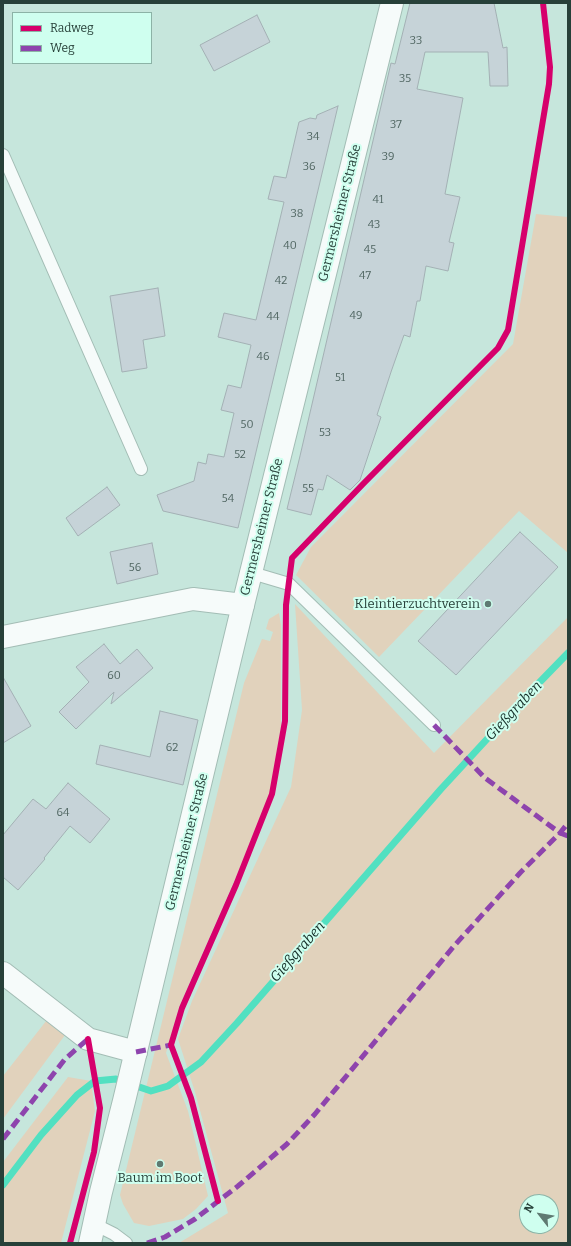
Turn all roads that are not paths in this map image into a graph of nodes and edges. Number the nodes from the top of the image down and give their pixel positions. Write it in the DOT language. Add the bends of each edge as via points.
graph roads {
  1 [pos="392,3"];
  2 [pos="3,155"];
  3 [pos="141,469"];
  4 [pos="252,573"];
  5 [pos="243,605"];
  6 [pos="3,637"];
  7 [pos="434,726"];
  8 [pos="3,973"];
  9 [pos="135,1058"];
  10 [pos="92,1234"];
  11 [pos="126,1243"];
  1 -- 4 [label="street, Germersheimer Straße"];
  2 -- 3 [label="lane"];
  4 -- 5 [label="street, Germersheimer Straße"];
  4 -- 7 [label="lane" via="289,584"];
  5 -- 6 [label="street" via="193,599"];
  5 -- 9 [label="street, Germersheimer Straße"];
  8 -- 9 [label="street" via="88,1039"];
  9 -- 10 [label="street, Germersheimer Straße"];
  10 -- 11 [label="lane" via="114,1234"];
}
